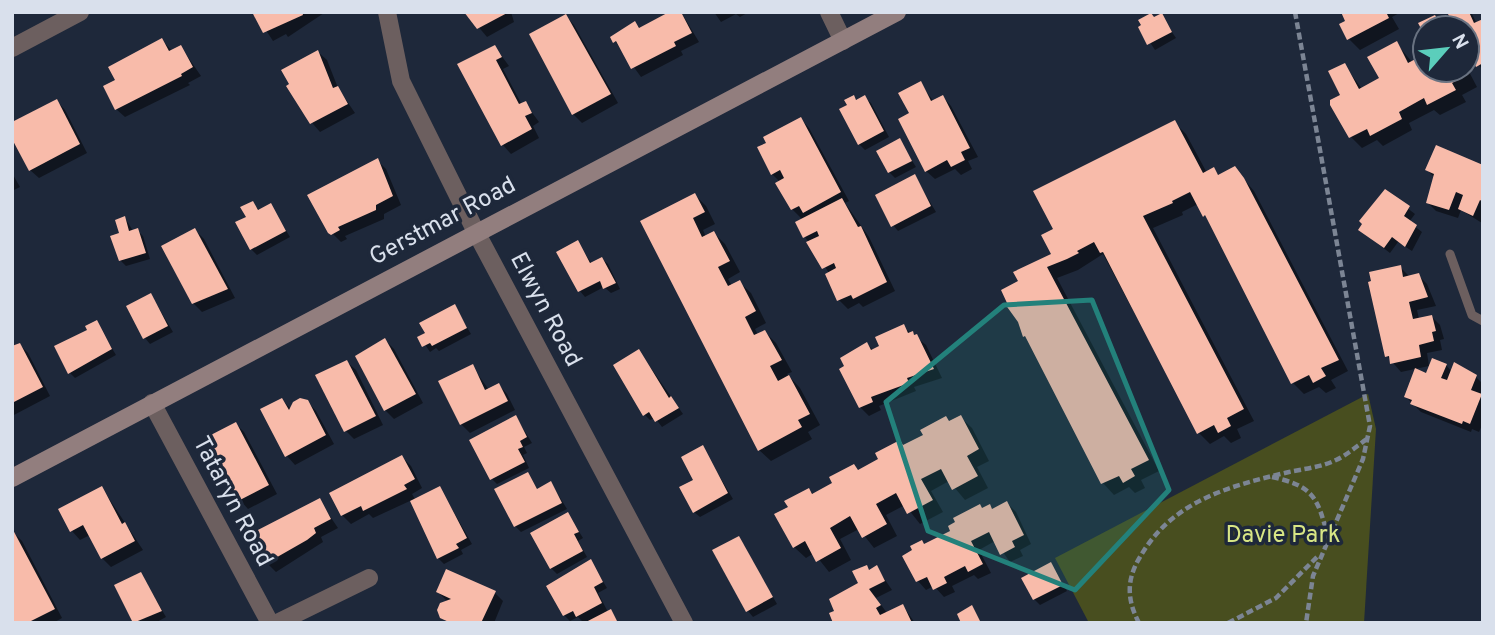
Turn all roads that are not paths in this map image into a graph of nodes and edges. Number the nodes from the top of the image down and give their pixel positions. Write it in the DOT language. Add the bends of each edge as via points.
graph roads {
  1 [pos="80,12"];
  2 [pos="387,12"];
  3 [pos="829,12"];
  4 [pos="897,12"];
  5 [pos="49,19"];
  6 [pos="843,41"];
  7 [pos="12,48"];
  8 [pos="476,232"];
  9 [pos="1450,254"];
  10 [pos="1483,321"];
  11 [pos="152,403"];
  12 [pos="12,478"];
  13 [pos="369,578"];
  14 [pos="270,623"];
  15 [pos="277,623"];
  16 [pos="684,623"];
  1 -- 5 [label="street"];
  2 -- 8 [label="street, Elwyn Road" via="401,81"];
  3 -- 6 [label="street"];
  4 -- 6 [label="street, Gerstmar Road"];
  5 -- 7 [label="street"];
  6 -- 8 [label="street, Gerstmar Road"];
  8 -- 11 [label="street, Gerstmar Road"];
  8 -- 16 [label="street, Elwyn Road"];
  9 -- 10 [label="lane" via="1472,315"];
  11 -- 12 [label="street, Gerstmar Road"];
  11 -- 14 [label="street, Tataryn Road"];
  13 -- 15 [label="street"];
}
